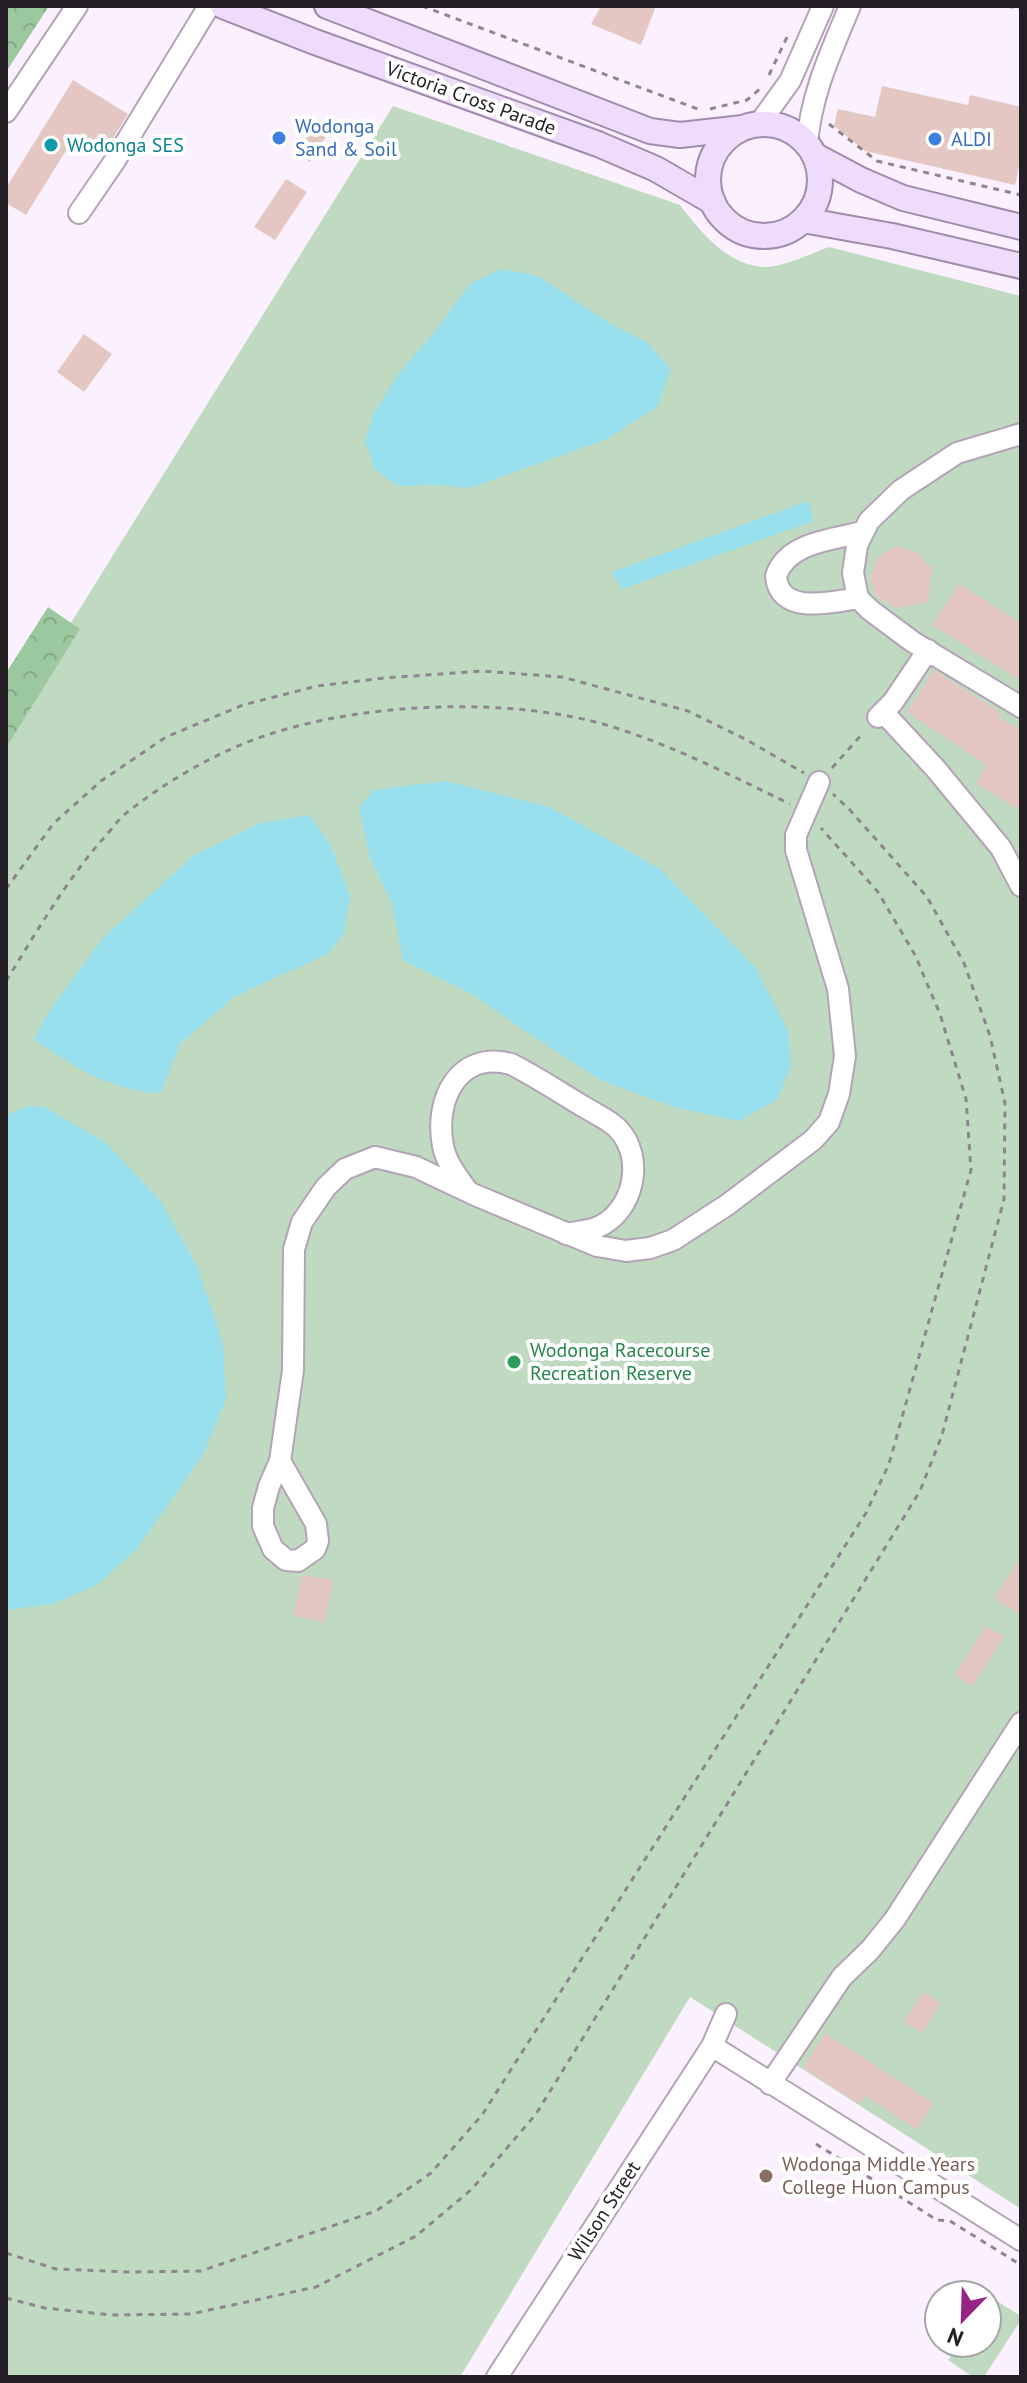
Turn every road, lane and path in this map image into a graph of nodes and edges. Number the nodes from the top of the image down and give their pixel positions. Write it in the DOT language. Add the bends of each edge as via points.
graph roads {
  1 [pos="77,6"];
  2 [pos="209,6"];
  3 [pos="223,6"];
  4 [pos="327,6"];
  5 [pos="422,6"];
  6 [pos="823,6"];
  7 [pos="850,6"];
  8 [pos="1007,6"];
  9 [pos="1021,9"];
  10 [pos="788,34"];
  11 [pos="769,77"];
  12 [pos="764,85"];
  13 [pos="6,112"];
  14 [pos="809,115"];
  15 [pos="751,126"];
  16 [pos="811,149"];
  17 [pos="1021,195"];
  18 [pos="713,202"];
  19 [pos="79,213"];
  20 [pos="803,220"];
  21 [pos="1021,227"];
  22 [pos="1021,266"];
  23 [pos="1021,434"];
  24 [pos="862,532"];
  25 [pos="858,598"];
  26 [pos="928,650"];
  27 [pos="1021,707"];
  28 [pos="881,715"];
  29 [pos="819,782"];
  30 [pos="804,811"];
  31 [pos="1021,886"];
  32 [pos="6,889"];
  33 [pos="6,981"];
  34 [pos="468,1192"];
  35 [pos="566,1234"];
  36 [pos="280,1461"];
  37 [pos="1020,1727"];
  38 [pos="726,2014"];
  39 [pos="712,2046"];
  40 [pos="770,2084"];
  41 [pos="816,2144"];
  42 [pos="1021,2240"];
  43 [pos="6,2253"];
  44 [pos="1021,2265"];
  45 [pos="6,2298"];
  46 [pos="497,2377"];
  1 -- 13 [label="street"];
  2 -- 19 [label="street"];
  3 -- 18 [label="main road, Victoria Cross Parade" via="598,144"];
  4 -- 15 [label="main road, Victoria Cross Parade" via="650,131 680,135"];
  5 -- 12 [label="path" via="703,111 747,100"];
  6 -- 15 [label="street" via="790,81"];
  7 -- 14 [label="street"];
  8 -- 9 [label="path"];
  10 -- 11 [label="path"];
  14 -- 16 [label="street"];
  14 -- 17 [label="path" via="822,118 877,161"];
  15 -- 16 [label="main road" via="785,128"];
  15 -- 18 [label="main road" via="717,149 708,185"];
  16 -- 20 [label="main road" via="820,182"];
  16 -- 21 [label="main road" via="903,198"];
  18 -- 20 [label="main road" via="730,223 753,235 786,232"];
  20 -- 22 [label="main road"];
  23 -- 24 [label="street" via="939,463 877,511"];
  24 -- 25 [label="street" via="853,573"];
  24 -- 25 [label="street" via="804,547 786,558 776,576 782,590 799,603"];
  25 -- 26 [label="street"];
  26 -- 27 [label="street"];
  26 -- 28 [label="street"];
  28 -- 29 [label="path"];
  28 -- 31 [label="street" via="953,789 1001,848"];
  29 -- 30 [label="street"];
  29 -- 32 [label="path" via="688,711 562,677 482,671 317,686 243,705 166,737 101,781 53,824"];
  29 -- 45 [label="path" via="927,897 964,963 990,1036 1005,1103 1004,1199 942,1435 920,1491 536,2114 472,2189 416,2236 316,2287 191,2314 112,2315"];
  30 -- 33 [label="path" via="688,755 624,731 522,709 430,707 328,720 267,735 208,759 123,816 74,872"];
  30 -- 35 [label="street" via="796,850 838,989 845,1056 829,1122 813,1140 673,1240 626,1251"];
  30 -- 43 [label="path" via="878,892 915,955 966,1099 971,1170 889,1464 866,1513 482,2115 431,2173 376,2211 201,2271 56,2269"];
  34 -- 35 [label="street"];
  34 -- 35 [label="street" via="443,1148 441,1114 459,1076 483,1061 496,1060 521,1069 616,1126 629,1142 633,1177 622,1206 598,1227"];
  34 -- 36 [label="street" via="416,1167 375,1157 345,1169 326,1187 302,1222 294,1249 293,1370"];
  37 -- 40 [label="street" via="895,1919 842,1977"];
  38 -- 39 [label="street, Wilson Street"];
  39 -- 40 [label="street"];
  39 -- 46 [label="street, Wilson Street"];
  40 -- 42 [label="street"];
  41 -- 44 [label="path"];
}
